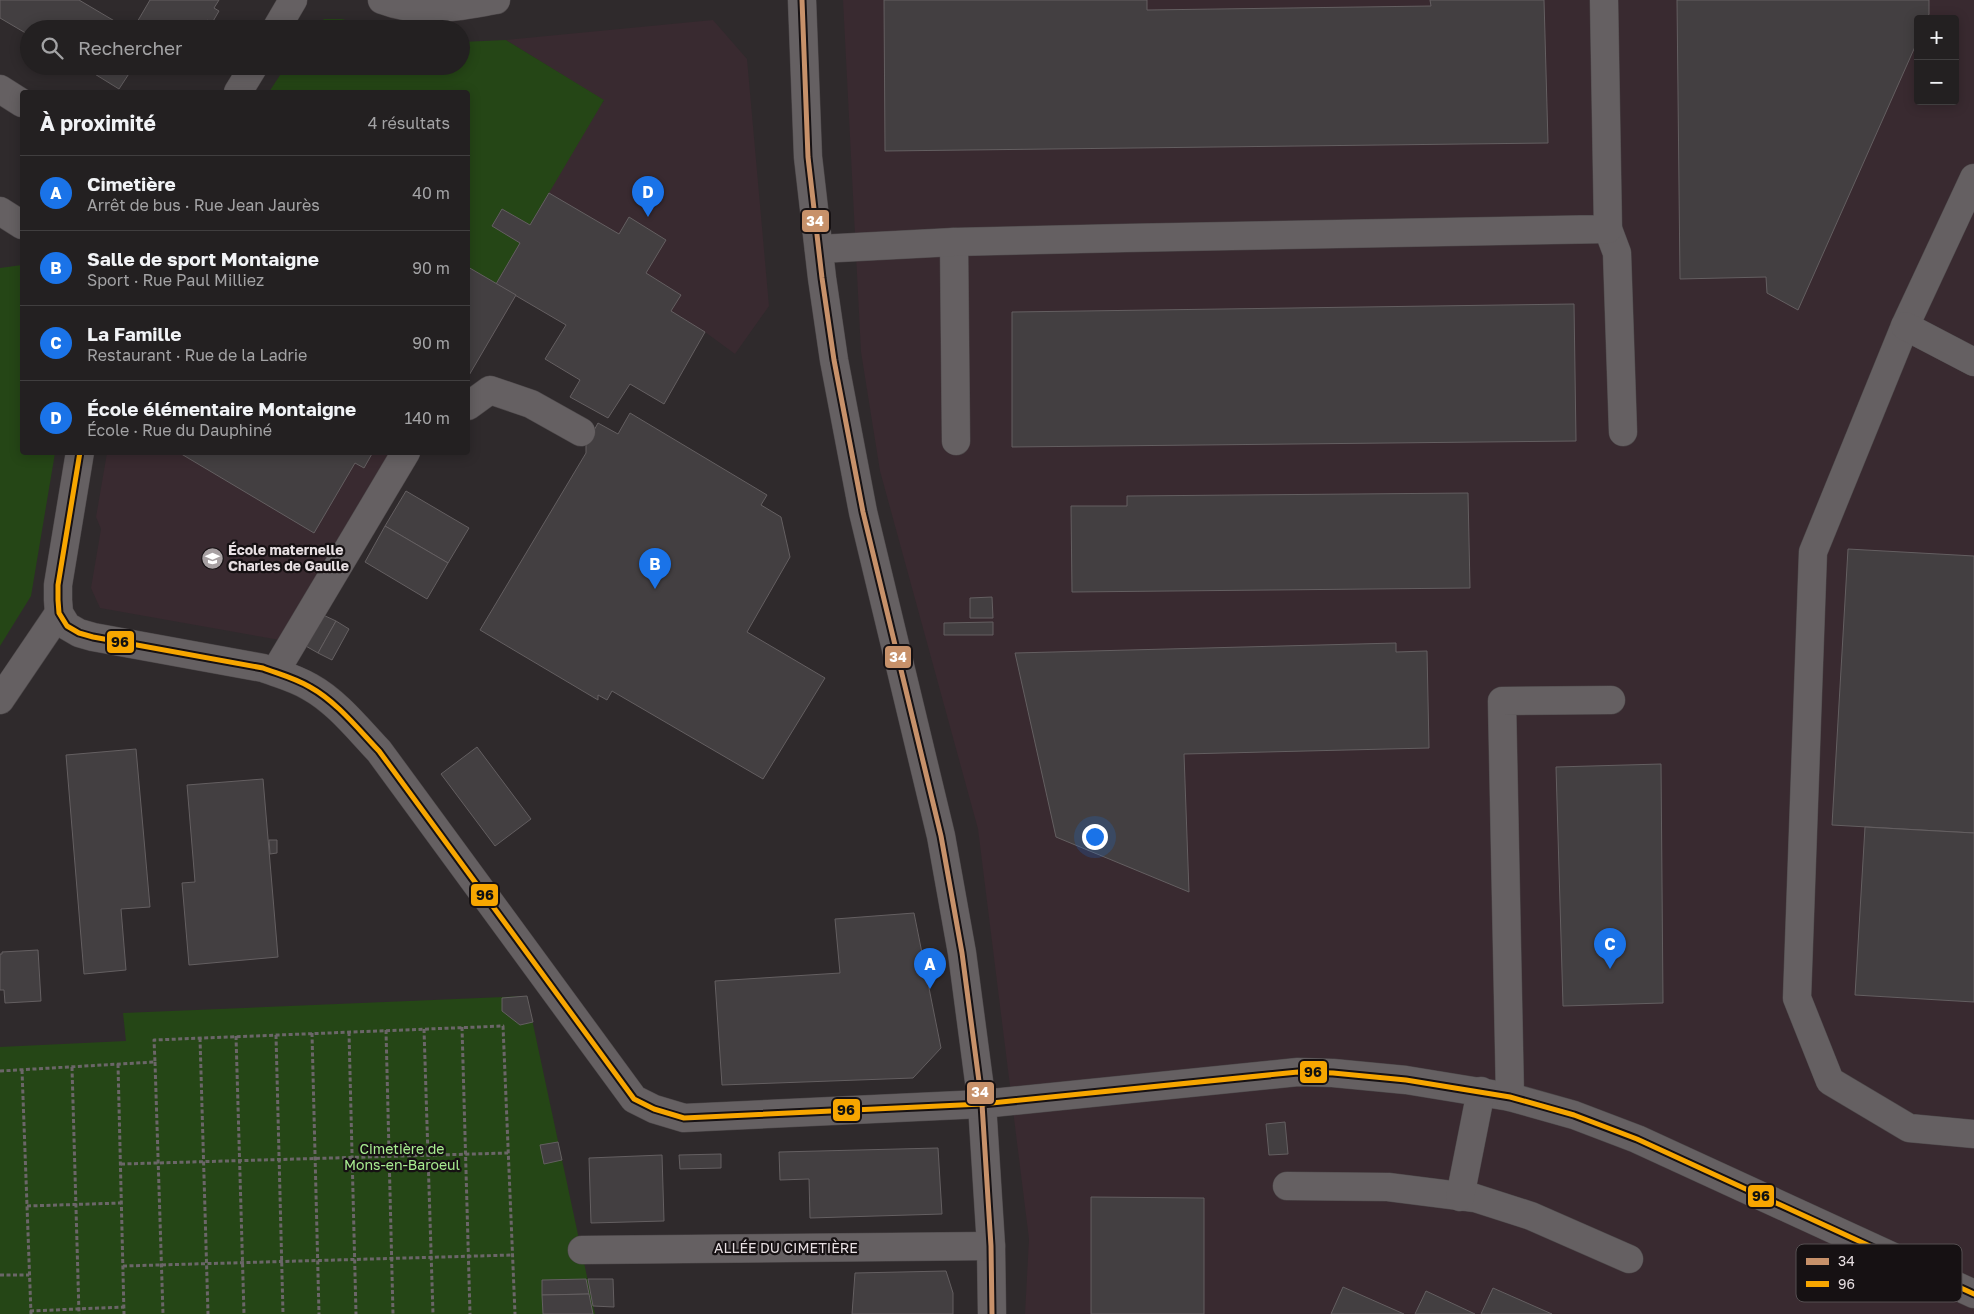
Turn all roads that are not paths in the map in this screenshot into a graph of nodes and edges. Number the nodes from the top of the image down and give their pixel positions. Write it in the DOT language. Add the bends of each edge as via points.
graph roads {
  1 [pos="293,0"];
  2 [pos="382,0"];
  3 [pos="496,0"];
  4 [pos="802,0"];
  5 [pos="1604,0"];
  6 [pos="457,3"];
  7 [pos="281,20"];
  8 [pos="248,75"];
  9 [pos="0,90"];
  10 [pos="239,90"];
  11 [pos="20,102"];
  12 [pos="1974,178"];
  13 [pos="1608,229"];
  14 [pos="954,242"];
  15 [pos="819,249"];
  16 [pos="1904,326"];
  17 [pos="1974,362"];
  18 [pos="470,405"];
  19 [pos="581,432"];
  20 [pos="1622,432"];
  21 [pos="956,441"];
  22 [pos="80,455"];
  23 [pos="404,455"];
  24 [pos="59,613"];
  25 [pos="275,672"];
  26 [pos="0,700"];
  27 [pos="1611,700"];
  28 [pos="1481,1091"];
  29 [pos="1510,1097"];
  30 [pos="982,1104"];
  31 [pos="1974,1134"];
  32 [pos="1287,1186"];
  33 [pos="1460,1197"];
  34 [pos="1865,1244"];
  35 [pos="992,1246"];
  36 [pos="582,1250"];
  37 [pos="1629,1259"];
  38 [pos="1962,1288"];
  39 [pos="1974,1294"];
  40 [pos="992,1314"];
  1 -- 7 [label="street"];
  2 -- 6 [label="street" via="420,10"];
  3 -- 6 [label="street"];
  4 -- 15 [label="street" via="808,157"];
  5 -- 13 [label="street"];
  8 -- 10 [label="street"];
  9 -- 11 [label="street"];
  12 -- 16 [label="street"];
  13 -- 14 [label="street"];
  13 -- 20 [label="street" via="1617,253"];
  14 -- 15 [label="street"];
  14 -- 21 [label="street"];
  15 -- 30 [label="street" via="834,360 863,512 941,836 962,953"];
  16 -- 17 [label="street"];
  16 -- 31 [label="street" via="1813,552 1797,998 1830,1081 1909,1128"];
  18 -- 19 [label="street" via="490,390 531,404"];
  22 -- 24 [label="street" via="58,585"];
  23 -- 25 [label="street"];
  24 -- 25 [label="street" via="67,626 93,637"];
  24 -- 26 [label="street"];
  25 -- 30 [label="street" via="311,687 343,713 378,751 634,1099 684,1118"];
  27 -- 29 [label="street" via="1502,701"];
  28 -- 29 [label="street"];
  28 -- 30 [label="street" via="1368,1075 1298,1072"];
  28 -- 33 [label="street"];
  29 -- 34 [label="street" via="1637,1139"];
  30 -- 35 [label="street"];
  32 -- 33 [label="street" via="1388,1187"];
  33 -- 37 [label="street" via="1475,1198 1531,1216"];
  35 -- 36 [label="street, ALLÉE DU CIMETIÈRE"];
  35 -- 40 [label="street"];
  38 -- 39 [label="street"];
}
